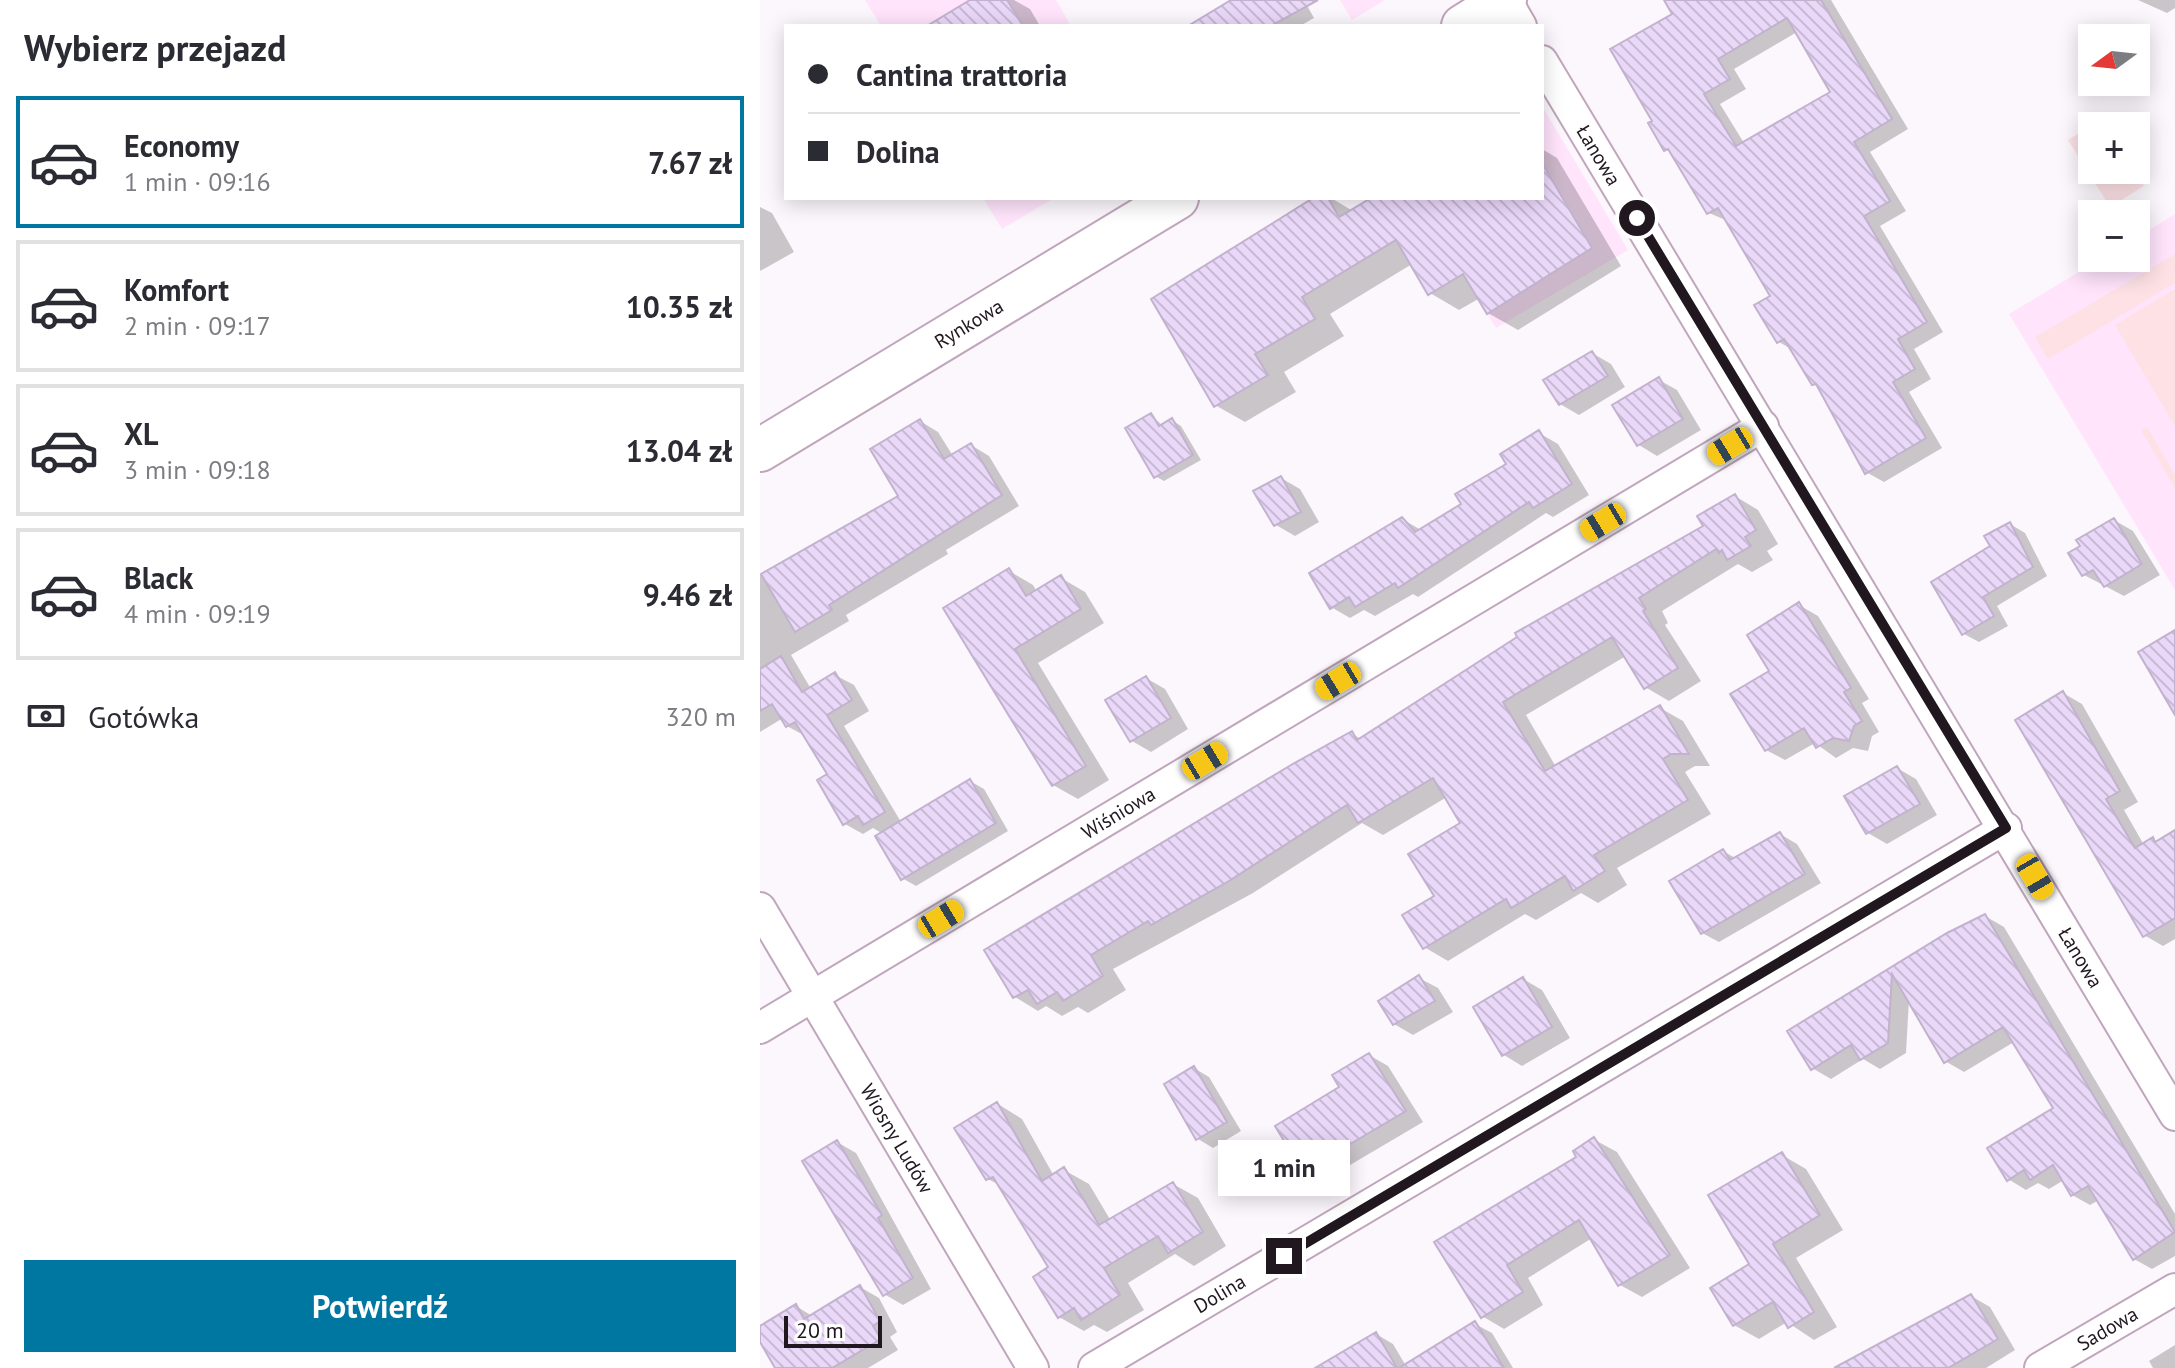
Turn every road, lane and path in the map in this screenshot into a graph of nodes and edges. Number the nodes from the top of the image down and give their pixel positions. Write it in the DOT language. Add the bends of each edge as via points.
graph roads {
  1 [pos="1506,0"];
  2 [pos="1466,24"];
  3 [pos="1520,24"];
  4 [pos="1544,64"];
  5 [pos="1174,200"];
  6 [pos="1763,426"];
  7 [pos="760,450"];
  8 [pos="2006,828"];
  9 [pos="760,908"];
  10 [pos="812,997"];
  11 [pos="760,1028"];
  12 [pos="2175,1115"];
  13 [pos="2175,1289"];
  14 [pos="1033,1368"];
  15 [pos="1094,1368"];
  16 [pos="2040,1368"];
  1 -- 2 [label="street"];
  1 -- 3 [label="street"];
  4 -- 6 [label="street, Łanowa"];
  5 -- 7 [label="street, Rynkowa"];
  6 -- 8 [label="street, Łanowa"];
  6 -- 10 [label="street, Wiśniowa"];
  8 -- 12 [label="street, Łanowa"];
  8 -- 15 [label="street, Dolina"];
  9 -- 10 [label="street, Wiosny Ludów"];
  10 -- 11 [label="street, Wiśniowa"];
  10 -- 14 [label="street, Wiosny Ludów"];
  13 -- 16 [label="street, Sadowa"];
}
